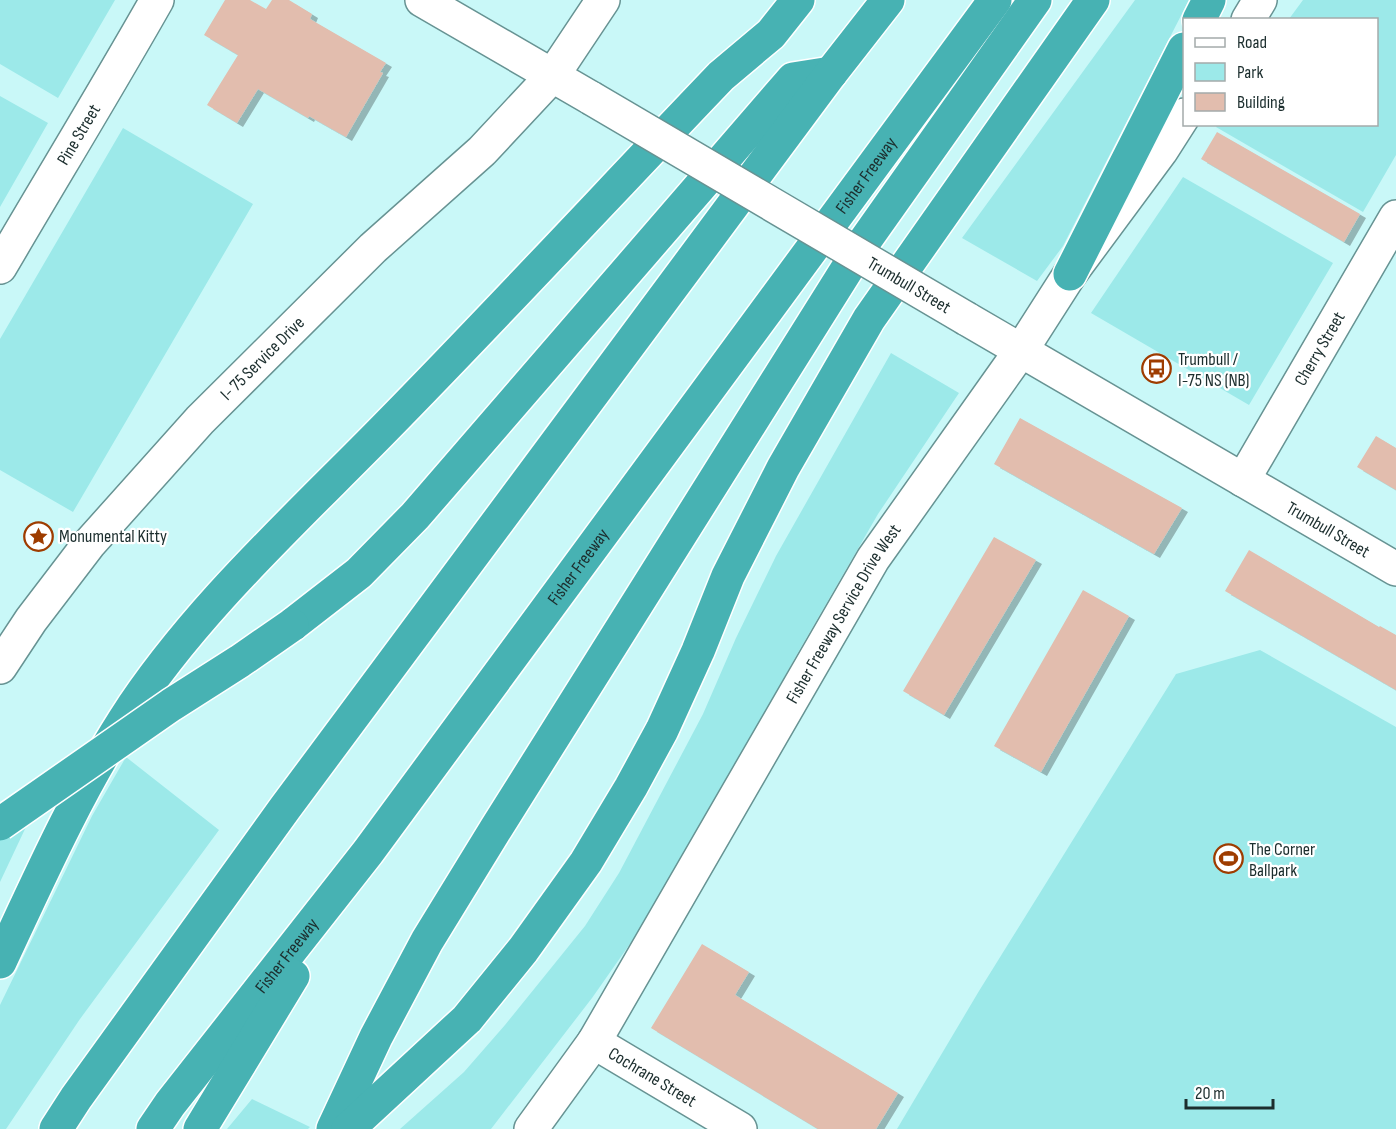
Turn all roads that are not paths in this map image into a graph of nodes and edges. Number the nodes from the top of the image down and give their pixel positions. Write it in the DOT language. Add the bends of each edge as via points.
graph roads {
  1 [pos="157,0"];
  2 [pos="422,0"];
  3 [pos="603,0"];
  4 [pos="772,0"];
  5 [pos="798,0"];
  6 [pos="888,0"];
  7 [pos="995,0"];
  8 [pos="1035,0"];
  9 [pos="1093,0"];
  10 [pos="1209,0"];
  11 [pos="1260,0"];
  12 [pos="1200,18"];
  13 [pos="1249,18"];
  14 [pos="1183,53"];
  15 [pos="831,73"];
  16 [pos="553,75"];
  17 [pos="721,75"];
  18 [pos="1183,118"];
  19 [pos="1396,218"];
  20 [pos="0,267"];
  21 [pos="1070,274"];
  22 [pos="1022,350"];
  23 [pos="1242,480"];
  24 [pos="1396,569"];
  25 [pos="0,666"];
  26 [pos="0,824"];
  27 [pos="368,852"];
  28 [pos="0,962"];
  29 [pos="594,1042"];
  30 [pos="56,1129"];
  31 [pos="153,1129"];
  32 [pos="201,1129"];
  33 [pos="333,1129"];
  34 [pos="348,1129"];
  35 [pos="531,1129"];
  36 [pos="740,1129"];
  1 -- 20 [label="street, Pine Street"];
  2 -- 16 [label="street, Trumbull Street"];
  3 -- 16 [label="street, I- 75 Service Drive"];
  4 -- 17 [label="highway"];
  5 -- 17 [label="highway" via="771,34"];
  6 -- 15 [label="highway"];
  7 -- 27 [label="highway, Fisher Freeway"];
  8 -- 33 [label="highway" via="864,242 445,912 376,1037"];
  9 -- 34 [label="highway" via="882,300 843,362 728,576 662,730 586,862 523,950 454,1034"];
  10 -- 12 [label="highway"];
  11 -- 13 [label="street"];
  14 -- 21 [label="highway"];
  15 -- 26 [label="highway, bridge" via="793,79 415,516 359,573 292,625"];
  15 -- 30 [label="highway" via="278,817"];
  16 -- 22 [label="street, Trumbull Street, bridge"];
  16 -- 25 [label="street, I- 75 Service Drive" via="482,151 373,248 200,420 89,544"];
  17 -- 28 [label="highway" via="246,570 172,653 124,720 85,788"];
  18 -- 21 [label="street, Fisher Freeway Service Drive West"];
  19 -- 23 [label="street, Cherry Street"];
  21 -- 22 [label="street, Fisher Freeway Service Drive West"];
  22 -- 23 [label="street, Trumbull Street"];
  22 -- 29 [label="street, Fisher Freeway Service Drive West" via="873,559"];
  23 -- 24 [label="street, Trumbull Street"];
  27 -- 31 [label="highway, Fisher Freeway"];
  27 -- 32 [label="highway"];
  29 -- 35 [label="street, Fisher Freeway Service Drive West"];
  29 -- 36 [label="street, Cochrane Street"];
}
